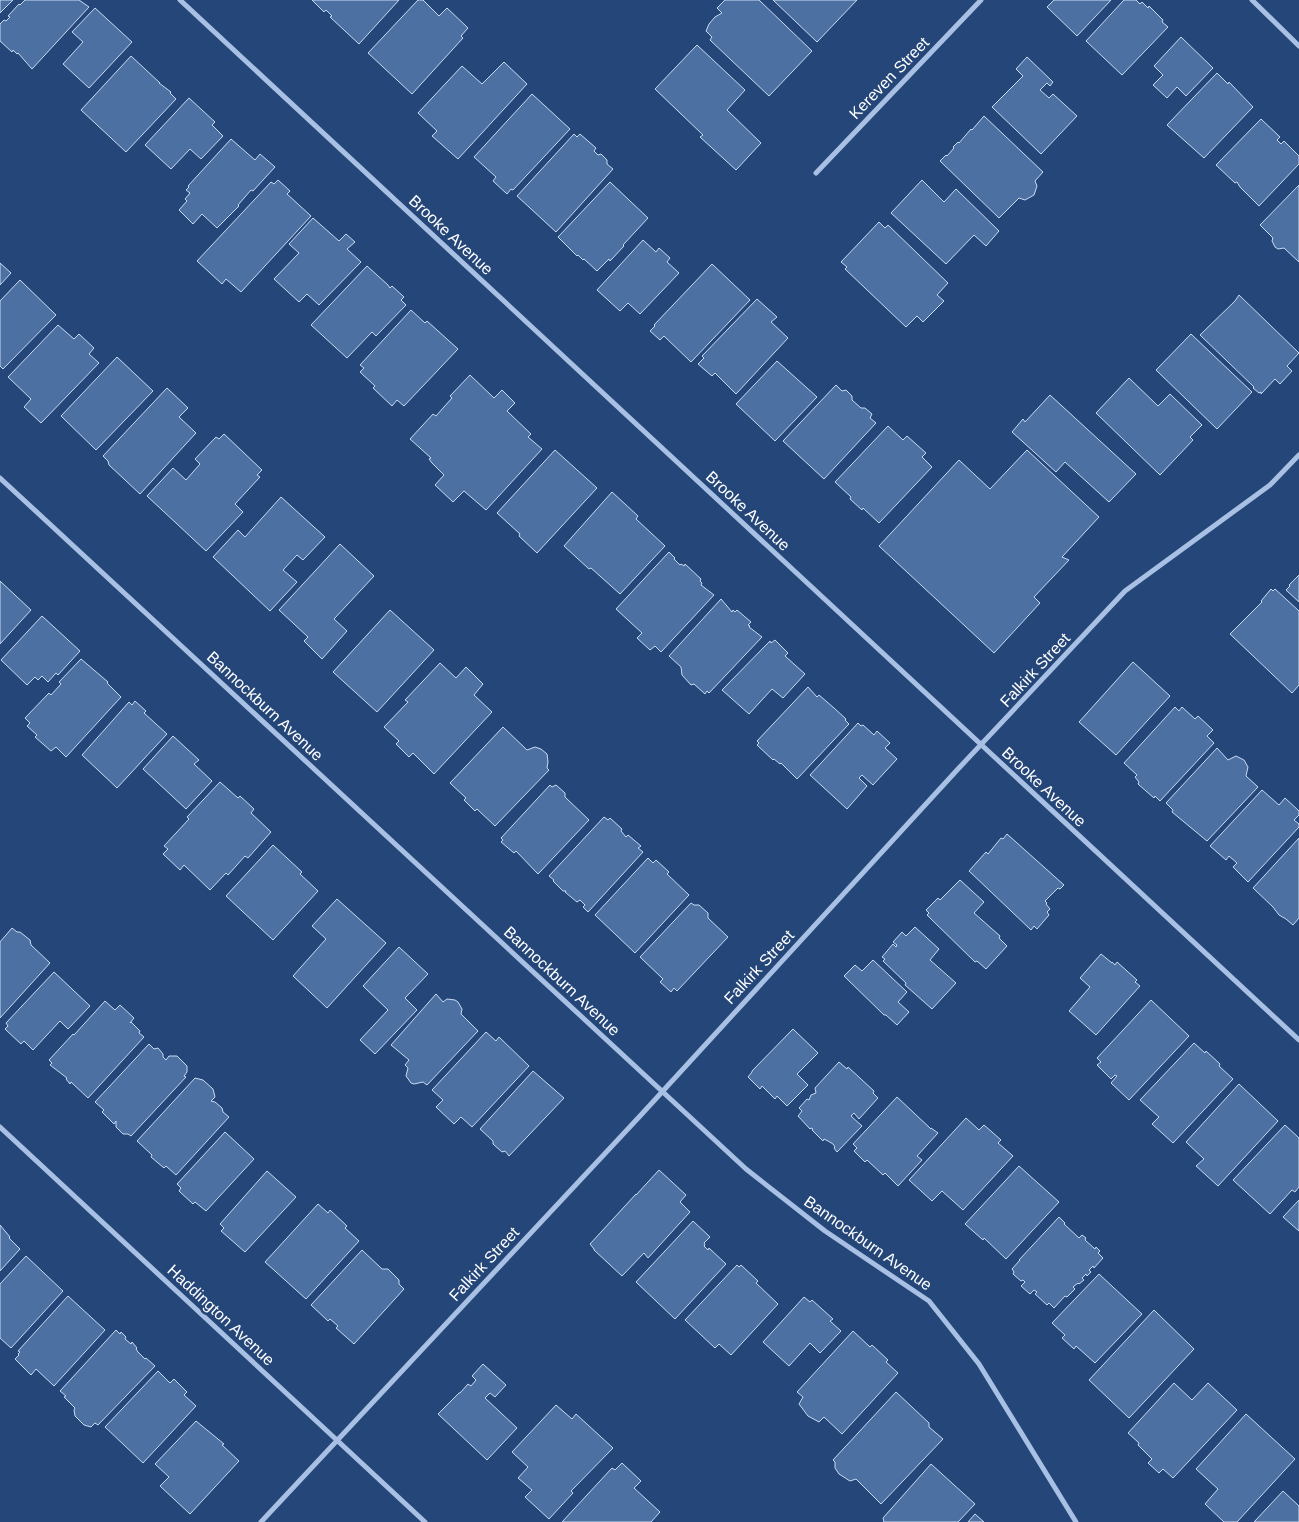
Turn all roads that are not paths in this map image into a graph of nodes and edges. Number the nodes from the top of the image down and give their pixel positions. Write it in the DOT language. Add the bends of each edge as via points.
graph roads {
  1 [pos="180,0"];
  2 [pos="981,0"];
  3 [pos="1252,0"];
  4 [pos="1299,46"];
  5 [pos="816,173"];
  6 [pos="1299,455"];
  7 [pos="0,478"];
  8 [pos="981,746"];
  9 [pos="1299,1040"];
  10 [pos="662,1092"];
  11 [pos="0,1127"];
  12 [pos="338,1440"];
  13 [pos="261,1522"];
  14 [pos="425,1522"];
  15 [pos="1076,1522"];
  1 -- 8 [label="street, Brooke Avenue"];
  2 -- 5 [label="street, Kereven Street"];
  3 -- 4 [label="street"];
  6 -- 8 [label="street, Falkirk Street" via="1270,485 1125,591"];
  7 -- 10 [label="street, Bannockburn Avenue"];
  8 -- 9 [label="street, Brooke Avenue"];
  8 -- 10 [label="street, Falkirk Street"];
  10 -- 12 [label="street, Falkirk Street"];
  10 -- 15 [label="street, Bannockburn Avenue" via="746,1169 825,1231 929,1301 979,1364"];
  11 -- 12 [label="street, Haddington Avenue"];
  12 -- 13 [label="street, Falkirk Street"];
  12 -- 14 [label="street, Haddington Avenue"];
}
